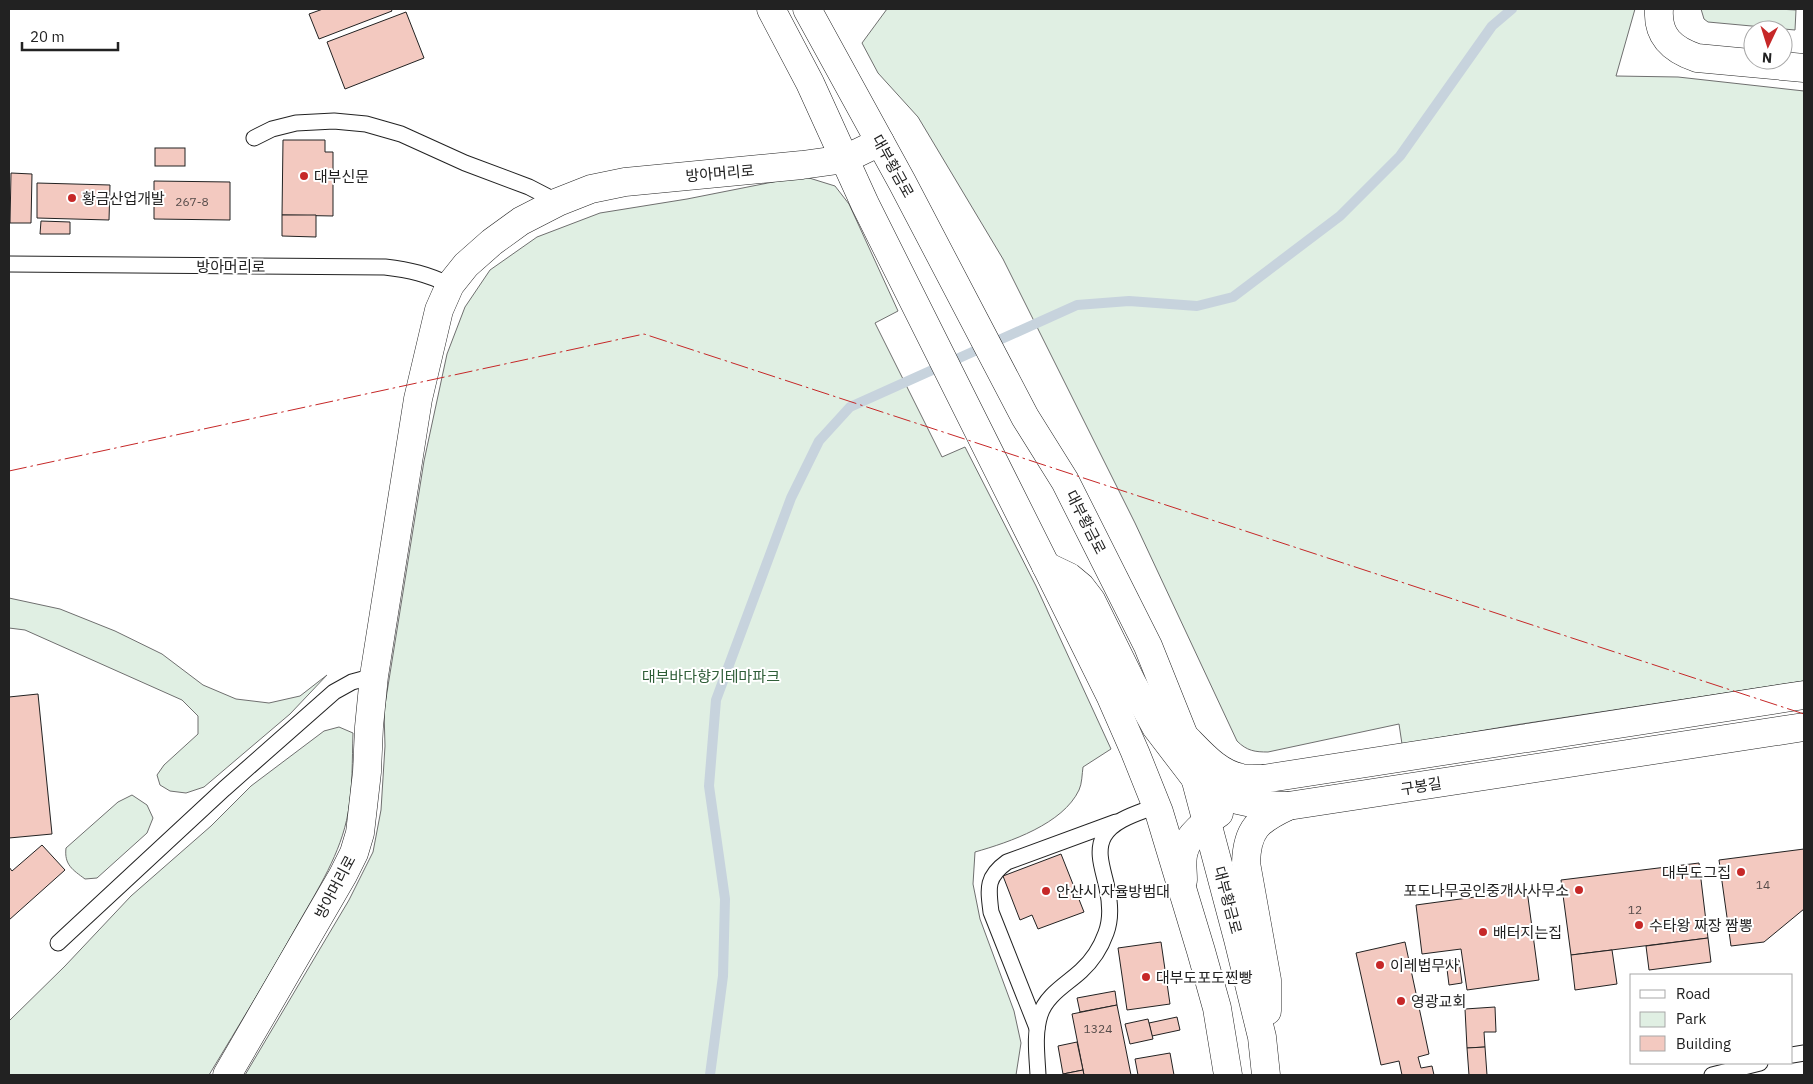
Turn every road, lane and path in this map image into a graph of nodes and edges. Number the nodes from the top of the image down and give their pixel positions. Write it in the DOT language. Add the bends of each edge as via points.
graph roads {
  1 [pos="771,9"];
  2 [pos="807,9"];
  3 [pos="1659,9"];
  4 [pos="1804,68"];
  5 [pos="254,138"];
  6 [pos="880,142"];
  7 [pos="845,159"];
  8 [pos="558,202"];
  9 [pos="9,264"];
  10 [pos="450,285"];
  11 [pos="1046,566"];
  12 [pos="374,676"];
  13 [pos="1804,694"];
  14 [pos="1804,727"];
  15 [pos="1184,736"];
  16 [pos="1294,774"];
  17 [pos="1195,778"];
  18 [pos="1238,800"];
  19 [pos="1156,806"];
  20 [pos="1288,806"];
  21 [pos="1124,819"];
  22 [pos="1207,821"];
  23 [pos="1185,901"];
  24 [pos="58,943"];
  25 [pos="1037,1028"];
  26 [pos="1262,1037"];
  27 [pos="1756,1064"];
  28 [pos="226,1075"];
  29 [pos="1038,1075"];
  30 [pos="1228,1075"];
  31 [pos="1266,1075"];
  32 [pos="1712,1075"];
  1 -- 7 [label="main road"];
  2 -- 6 [label="main road, 대부황금로"];
  3 -- 4 [label="main road" via="1661,28 1669,42 1681,52 1698,58"];
  5 -- 8 [label="lane" via="296,123 334,121 366,124 401,134"];
  6 -- 7 [label="main road, 방아머리로"];
  6 -- 15 [label="main road, 대부황금로" via="1025,417 1065,481 1148,646"];
  7 -- 8 [label="main road, 방아머리로" via="625,182 591,189"];
  7 -- 11 [label="main road"];
  8 -- 10 [label="main road, 방아머리로" via="521,221 492,242"];
  9 -- 10 [label="lane, 방아머리로" via="385,267 430,275"];
  10 -- 12 [label="main road, 방아머리로" via="439,310 418,399"];
  11 -- 17 [label="main road" via="1069,577 1091,600 1156,727"];
  11 -- 19 [label="main road" via="1110,695"];
  12 -- 24 [label="lane" via="352,682 334,692"];
  12 -- 28 [label="main road, 방아머리로" via="367,772 360,833 354,853"];
  13 -- 16 [label="main road"];
  14 -- 20 [label="main road, 구봉길"];
  15 -- 16 [label="main road" via="1222,771 1242,778 1263,779"];
  15 -- 17 [label="main road, 대부황금로"];
  16 -- 18 [label="main road"];
  17 -- 18 [label="main road"];
  17 -- 22 [label="main road, 대부황금로"];
  18 -- 20 [label="main road"];
  18 -- 22 [label="main road"];
  19 -- 21 [label="lane"];
  19 -- 23 [label="main road"];
  20 -- 26 [label="main road, 구봉길" via="1267,816 1254,829 1247,845 1246,863 1268,980 1268,1007"];
  21 -- 25 [label="lane" via="1103,837 1100,852 1108,889 1106,932 1097,952 1082,970 1048,1000 1040,1013"];
  21 -- 25 [label="lane" via="1007,862 990,880 991,912"];
  22 -- 23 [label="main road" via="1184,850"];
  22 -- 26 [label="main road, 대부황금로"];
  23 -- 30 [label="main road" via="1217,1008"];
  25 -- 29 [label="lane"];
  26 -- 31 [label="main road, 대부황금로"];
  27 -- 32 [label="lane"];
}
